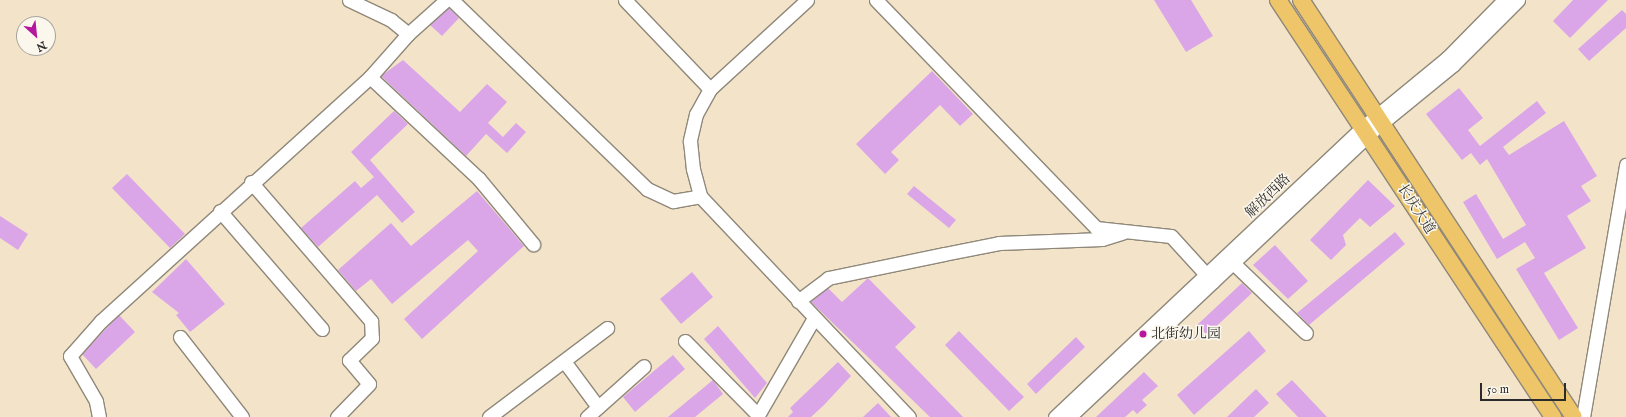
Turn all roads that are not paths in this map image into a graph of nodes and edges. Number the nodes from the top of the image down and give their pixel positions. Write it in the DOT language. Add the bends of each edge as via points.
graph roads {
  1 [pos="349,0"];
  2 [pos="446,0"];
  3 [pos="452,0"];
  4 [pos="625,0"];
  5 [pos="807,0"];
  6 [pos="876,0"];
  7 [pos="1278,0"];
  8 [pos="1301,0"];
  9 [pos="1504,0"];
  10 [pos="1518,0"];
  11 [pos="408,34"];
  12 [pos="370,77"];
  13 [pos="710,89"];
  14 [pos="1379,119"];
  15 [pos="1365,132"];
  16 [pos="1626,165"];
  17 [pos="251,182"];
  18 [pos="700,196"];
  19 [pos="220,211"];
  20 [pos="1130,231"];
  21 [pos="533,244"];
  22 [pos="1230,260"];
  23 [pos="1210,279"];
  24 [pos="798,301"];
  25 [pos="814,318"];
  26 [pos="608,328"];
  27 [pos="322,329"];
  28 [pos="1306,333"];
  29 [pos="180,337"];
  30 [pos="685,341"];
  31 [pos="564,361"];
  32 [pos="644,366"];
  33 [pos="598,407"];
  34 [pos="99,417"];
  35 [pos="242,417"];
  36 [pos="337,417"];
  37 [pos="489,417"];
  38 [pos="587,417"];
  39 [pos="909,417"];
  40 [pos="1055,417"];
  41 [pos="1069,417"];
  42 [pos="1553,417"];
  43 [pos="1574,417"];
  44 [pos="1583,417"];
  1 -- 11 [label="street" via="391,20"];
  2 -- 11 [label="street"];
  3 -- 18 [label="street" via="648,189 673,201"];
  4 -- 13 [label="street"];
  5 -- 13 [label="street"];
  6 -- 20 [label="street" via="1096,228"];
  7 -- 15 [label="main road, 长庆大道"];
  8 -- 14 [label="main road, 长庆大道"];
  9 -- 14 [label="street, 解放西路" via="1447,58"];
  10 -- 14 [label="street, 解放西路" via="1453,65"];
  11 -- 12 [label="street"];
  12 -- 17 [label="street"];
  12 -- 21 [label="street" via="479,179"];
  13 -- 18 [label="street" via="696,114 690,141"];
  14 -- 15 [label="street, 解放西路"];
  14 -- 43 [label="main road, 长庆大道"];
  15 -- 22 [label="street, 解放西路"];
  15 -- 42 [label="main road, 长庆大道"];
  16 -- 44 [label="street"];
  17 -- 19 [label="street"];
  17 -- 36 [label="street" via="371,321 372,338 349,360 370,384"];
  18 -- 24 [label="street"];
  19 -- 27 [label="street"];
  19 -- 34 [label="street" via="101,321 70,356 96,401"];
  20 -- 23 [label="street" via="1171,236"];
  20 -- 24 [label="street" via="1102,238 999,243 828,278"];
  22 -- 23 [label="street, 解放西路"];
  22 -- 28 [label="street"];
  23 -- 40 [label="street, 解放西路"];
  23 -- 41 [label="street, 解放西路"];
  24 -- 25 [label="street"];
  25 -- 30 [label="street" via="758,415"];
  25 -- 39 [label="street"];
  26 -- 31 [label="street"];
  29 -- 35 [label="street"];
  31 -- 33 [label="street"];
  31 -- 37 [label="street"];
  32 -- 33 [label="street"];
  33 -- 38 [label="street"];
}
